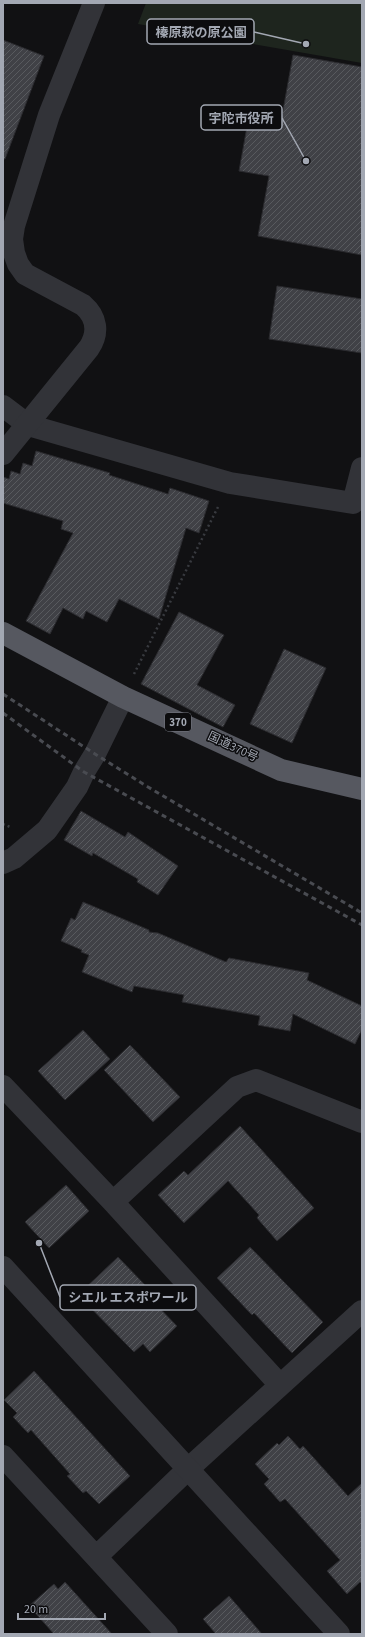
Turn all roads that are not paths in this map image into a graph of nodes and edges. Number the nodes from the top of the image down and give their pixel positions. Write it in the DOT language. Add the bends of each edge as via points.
graph roads {
  1 [pos="94,3"];
  2 [pos="3,406"];
  3 [pos="28,425"];
  4 [pos="3,454"];
  5 [pos="362,468"];
  6 [pos="3,633"];
  7 [pos="122,697"];
  8 [pos="362,789"];
  9 [pos="3,863"];
  10 [pos="3,1086"];
  11 [pos="362,1122"];
  12 [pos="113,1202"];
  13 [pos="3,1266"];
  14 [pos="362,1311"];
  15 [pos="280,1385"];
  16 [pos="3,1456"];
  17 [pos="188,1469"];
  18 [pos="96,1557"];
  19 [pos="167,1634"];
  20 [pos="339,1634"];
  1 -- 3 [label="street" via="49,115 12,239 18,264 25,274 90,310 96,334 89,348"];
  2 -- 3 [label="street"];
  3 -- 4 [label="street"];
  3 -- 5 [label="street" via="230,484 353,503"];
  6 -- 7 [label="highway, 国道370号 / 370"];
  7 -- 8 [label="highway, 国道370号 / 370" via="281,770"];
  7 -- 9 [label="street" via="77,787 47,830 14,858"];
  10 -- 12 [label="street"];
  11 -- 12 [label="street" via="256,1080 237,1087"];
  12 -- 15 [label="street"];
  13 -- 17 [label="street"];
  14 -- 15 [label="street"];
  15 -- 17 [label="street"];
  16 -- 18 [label="street"];
  17 -- 18 [label="street"];
  17 -- 20 [label="street"];
  18 -- 19 [label="street"];
}
